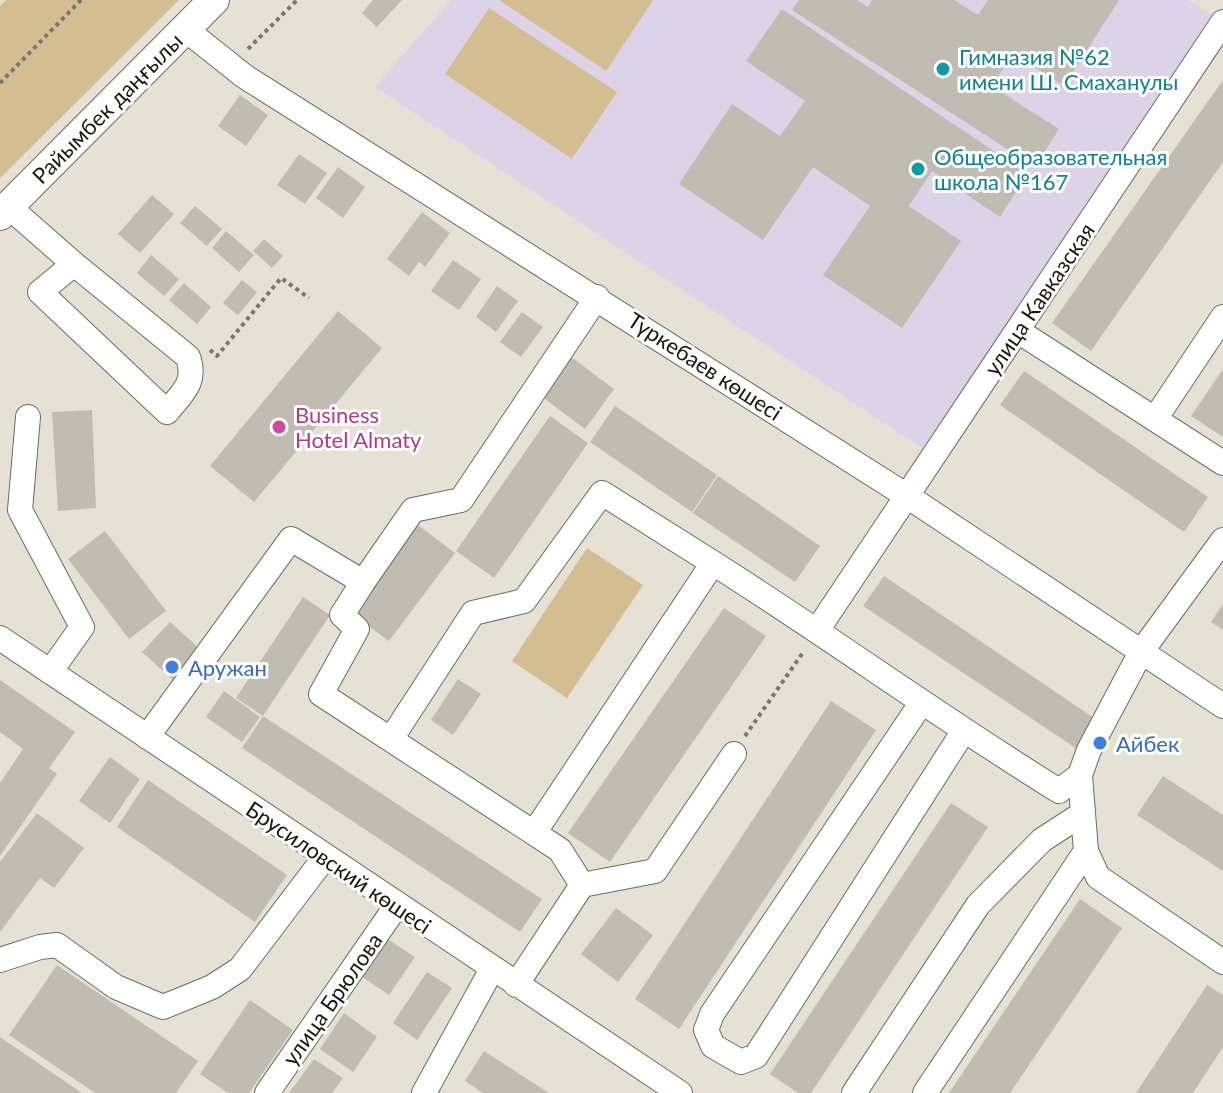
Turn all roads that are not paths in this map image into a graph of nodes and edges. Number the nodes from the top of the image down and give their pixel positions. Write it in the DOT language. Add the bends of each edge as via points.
graph roads {
  1 [pos="214,0"];
  2 [pos="1223,22"];
  3 [pos="185,29"];
  4 [pos="4,211"];
  5 [pos="74,264"];
  6 [pos="597,297"];
  7 [pos="1223,317"];
  8 [pos="1018,331"];
  9 [pos="28,417"];
  10 [pos="1155,419"];
  11 [pos="1223,463"];
  12 [pos="907,496"];
  13 [pos="1223,540"];
  14 [pos="713,563"];
  15 [pos="363,582"];
  16 [pos="818,629"];
  17 [pos="0,638"];
  18 [pos="1141,652"];
  19 [pos="50,672"];
  20 [pos="922,702"];
  21 [pos="1223,706"];
  22 [pos="963,732"];
  23 [pos="147,737"];
  24 [pos="391,739"];
  25 [pos="734,754"];
  26 [pos="1080,775"];
  27 [pos="1082,814"];
  28 [pos="534,833"];
  29 [pos="1086,851"];
  30 [pos="325,857"];
  31 [pos="582,885"];
  32 [pos="397,905"];
  33 [pos="0,960"];
  34 [pos="1223,962"];
  35 [pos="492,969"];
  36 [pos="516,985"];
  37 [pos="267,1093"];
  38 [pos="424,1093"];
  39 [pos="680,1093"];
  40 [pos="854,1093"];
  41 [pos="925,1093"];
  1 -- 3 [label="main road, Райымбек даңғылы"];
  2 -- 8 [label="street, улица Кавказская"];
  3 -- 4 [label="main road, Райымбек даңғылы"];
  3 -- 6 [label="street, Түркебаев көшесі" via="244,76"];
  4 -- 5 [label="street"];
  5 -- 5 [label="street" via="40,292 167,412 187,387 193,371 188,357"];
  6 -- 12 [label="street, Түркебаев көшесі"];
  6 -- 15 [label="street" via="461,500 413,510"];
  7 -- 10 [label="street"];
  8 -- 10 [label="street"];
  8 -- 12 [label="street, улица Кавказская"];
  9 -- 19 [label="street" via="20,510 82,627"];
  10 -- 11 [label="street"];
  12 -- 16 [label="street, улица Кавказская"];
  12 -- 18 [label="street, Түркебаев көшесі"];
  13 -- 18 [label="street"];
  14 -- 16 [label="street"];
  14 -- 24 [label="street" via="602,493 524,601 473,613"];
  14 -- 28 [label="street"];
  15 -- 23 [label="street" via="291,539"];
  15 -- 24 [label="street" via="342,615 357,629 321,694"];
  16 -- 20 [label="street"];
  17 -- 19 [label="street, Брусиловский көшесі"];
  18 -- 21 [label="street, Түркебаев көшесі"];
  18 -- 26 [label="street"];
  19 -- 23 [label="street, Брусиловский көшесі"];
  20 -- 22 [label="street"];
  20 -- 22 [label="street" via="712,1014 706,1030 713,1046 741,1062 756,1056"];
  22 -- 26 [label="street" via="1059,791"];
  23 -- 30 [label="street, Брусиловский көшесі"];
  24 -- 28 [label="street"];
  25 -- 31 [label="street" via="655,871"];
  26 -- 27 [label="street"];
  27 -- 29 [label="street"];
  27 -- 40 [label="street" via="1042,840 978,905"];
  28 -- 31 [label="street" via="560,850"];
  29 -- 34 [label="street" via="1098,877"];
  29 -- 41 [label="street"];
  30 -- 32 [label="street, Брусиловский көшесі"];
  30 -- 33 [label="street" via="240,969 163,1007 116,987 57,945"];
  31 -- 36 [label="street"];
  32 -- 35 [label="street, Брусиловский көшесі"];
  32 -- 37 [label="street, улица Брюлова"];
  35 -- 36 [label="street, Брусиловский көшесі"];
  35 -- 38 [label="street"];
  36 -- 39 [label="street, Брусиловский көшесі"];
}
